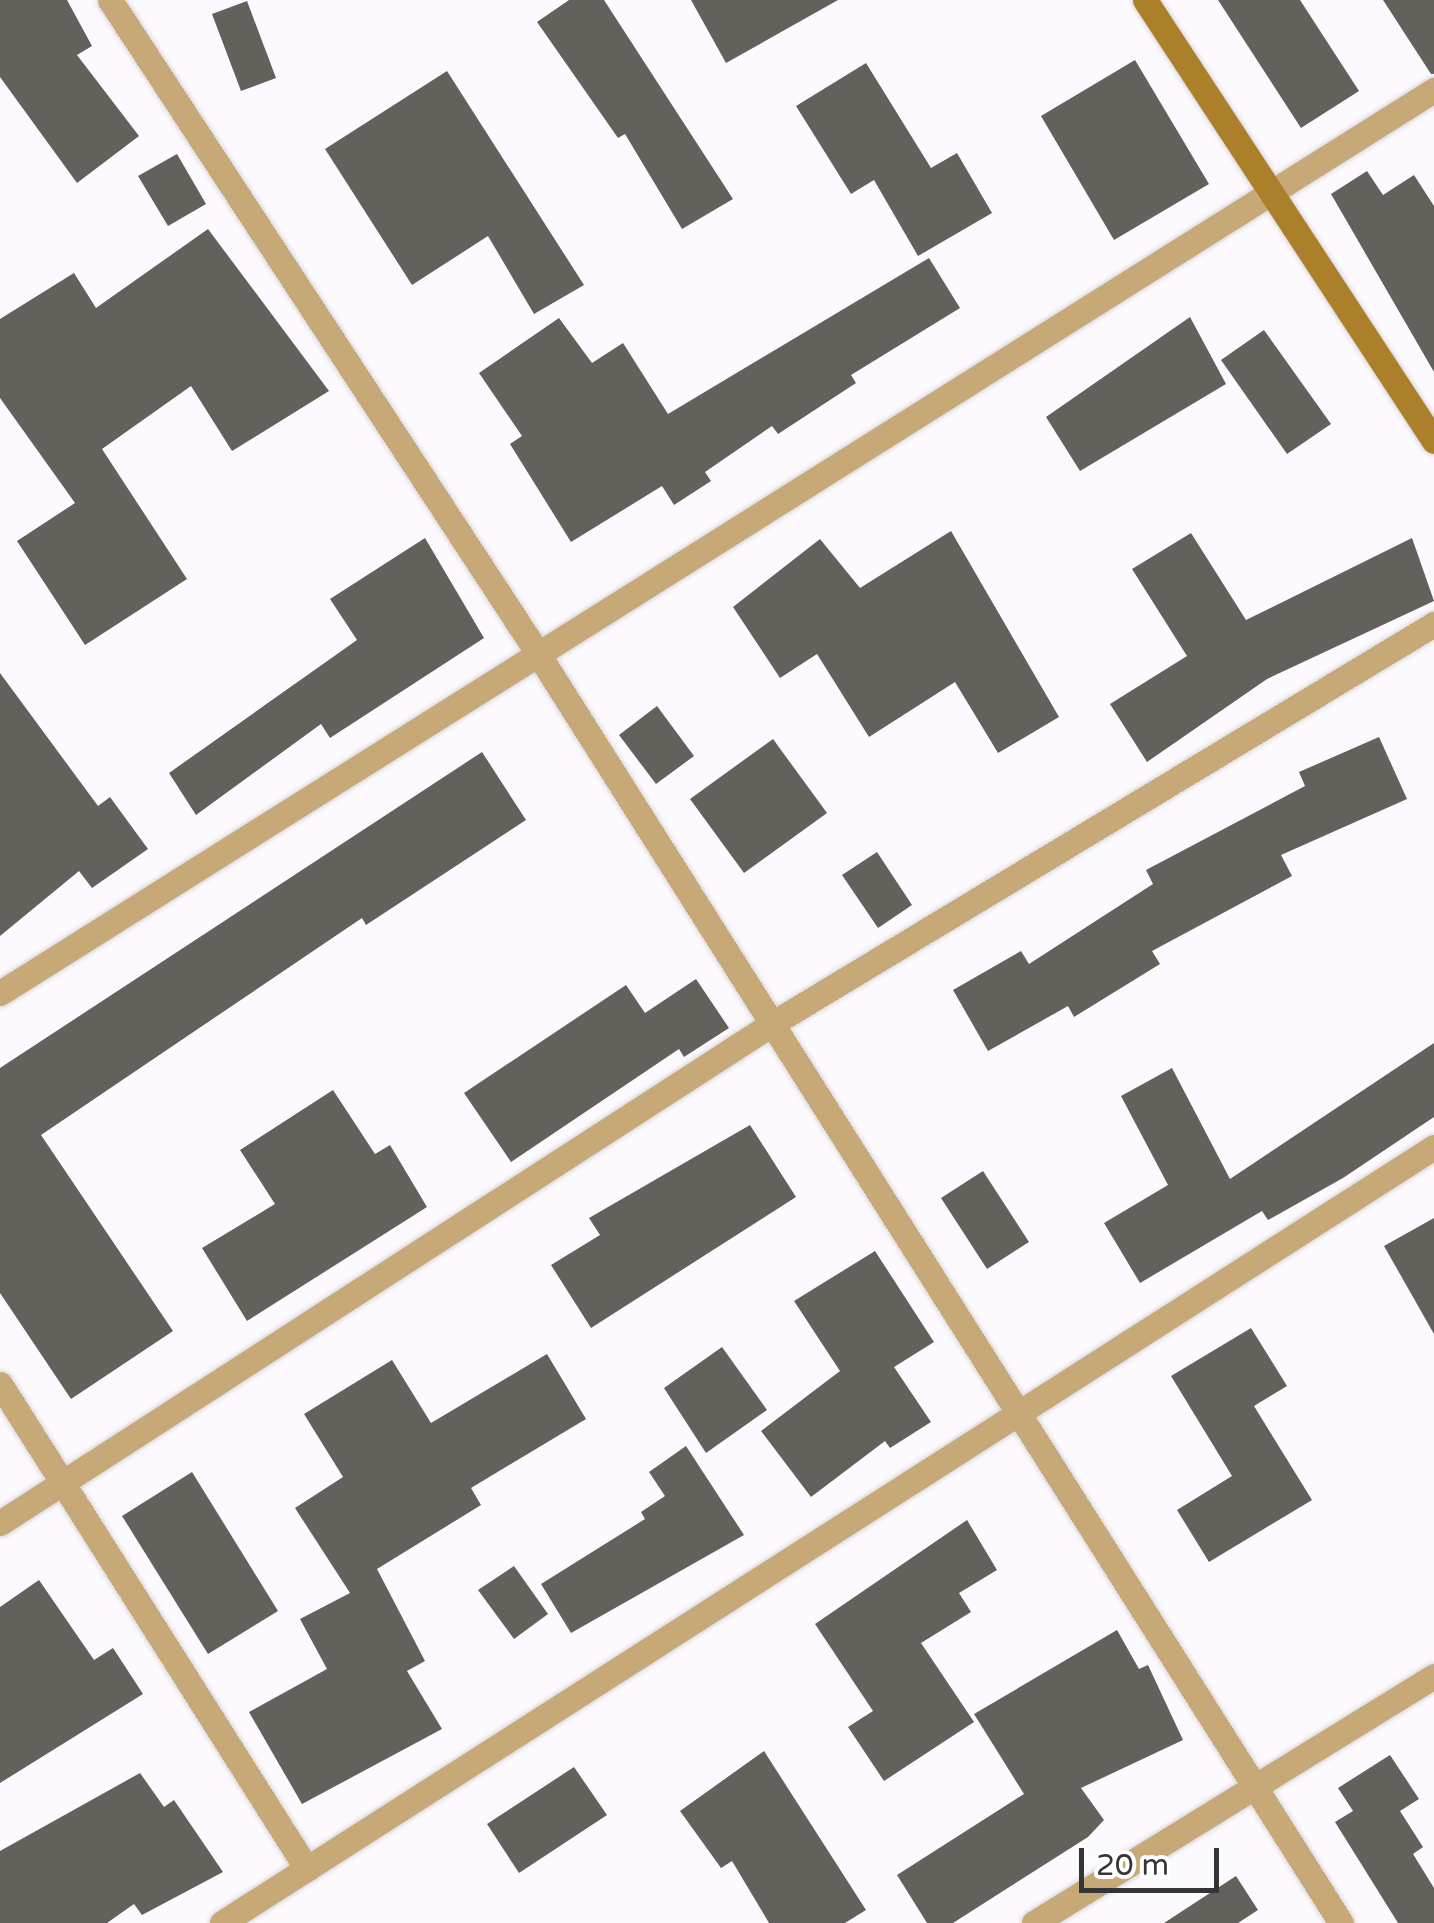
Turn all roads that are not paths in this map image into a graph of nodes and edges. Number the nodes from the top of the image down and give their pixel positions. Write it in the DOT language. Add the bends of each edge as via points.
graph roads {
  1 [pos="110,0"];
  2 [pos="1145,0"];
  3 [pos="1434,90"];
  4 [pos="1272,190"];
  5 [pos="1434,441"];
  6 [pos="1434,624"];
  7 [pos="535,649"];
  8 [pos="0,993"];
  9 [pos="770,1025"];
  10 [pos="1434,1147"];
  11 [pos="0,1384"];
  12 [pos="1019,1406"];
  13 [pos="62,1483"];
  14 [pos="0,1523"];
  15 [pos="1434,1676"];
  16 [pos="1255,1784"];
  17 [pos="307,1869"];
  18 [pos="222,1923"];
  19 [pos="1034,1923"];
  20 [pos="1341,1923"];
  1 -- 7 [label="street"];
  2 -- 4 [label="street"];
  3 -- 4 [label="street"];
  4 -- 5 [label="street"];
  4 -- 7 [label="street"];
  6 -- 9 [label="street"];
  7 -- 8 [label="street"];
  7 -- 9 [label="street"];
  9 -- 12 [label="street"];
  9 -- 13 [label="street"];
  10 -- 12 [label="street"];
  11 -- 13 [label="street"];
  12 -- 16 [label="street"];
  12 -- 17 [label="street"];
  13 -- 14 [label="street"];
  13 -- 17 [label="street"];
  15 -- 16 [label="street"];
  16 -- 19 [label="street"];
  16 -- 20 [label="street"];
  17 -- 18 [label="street"];
}
